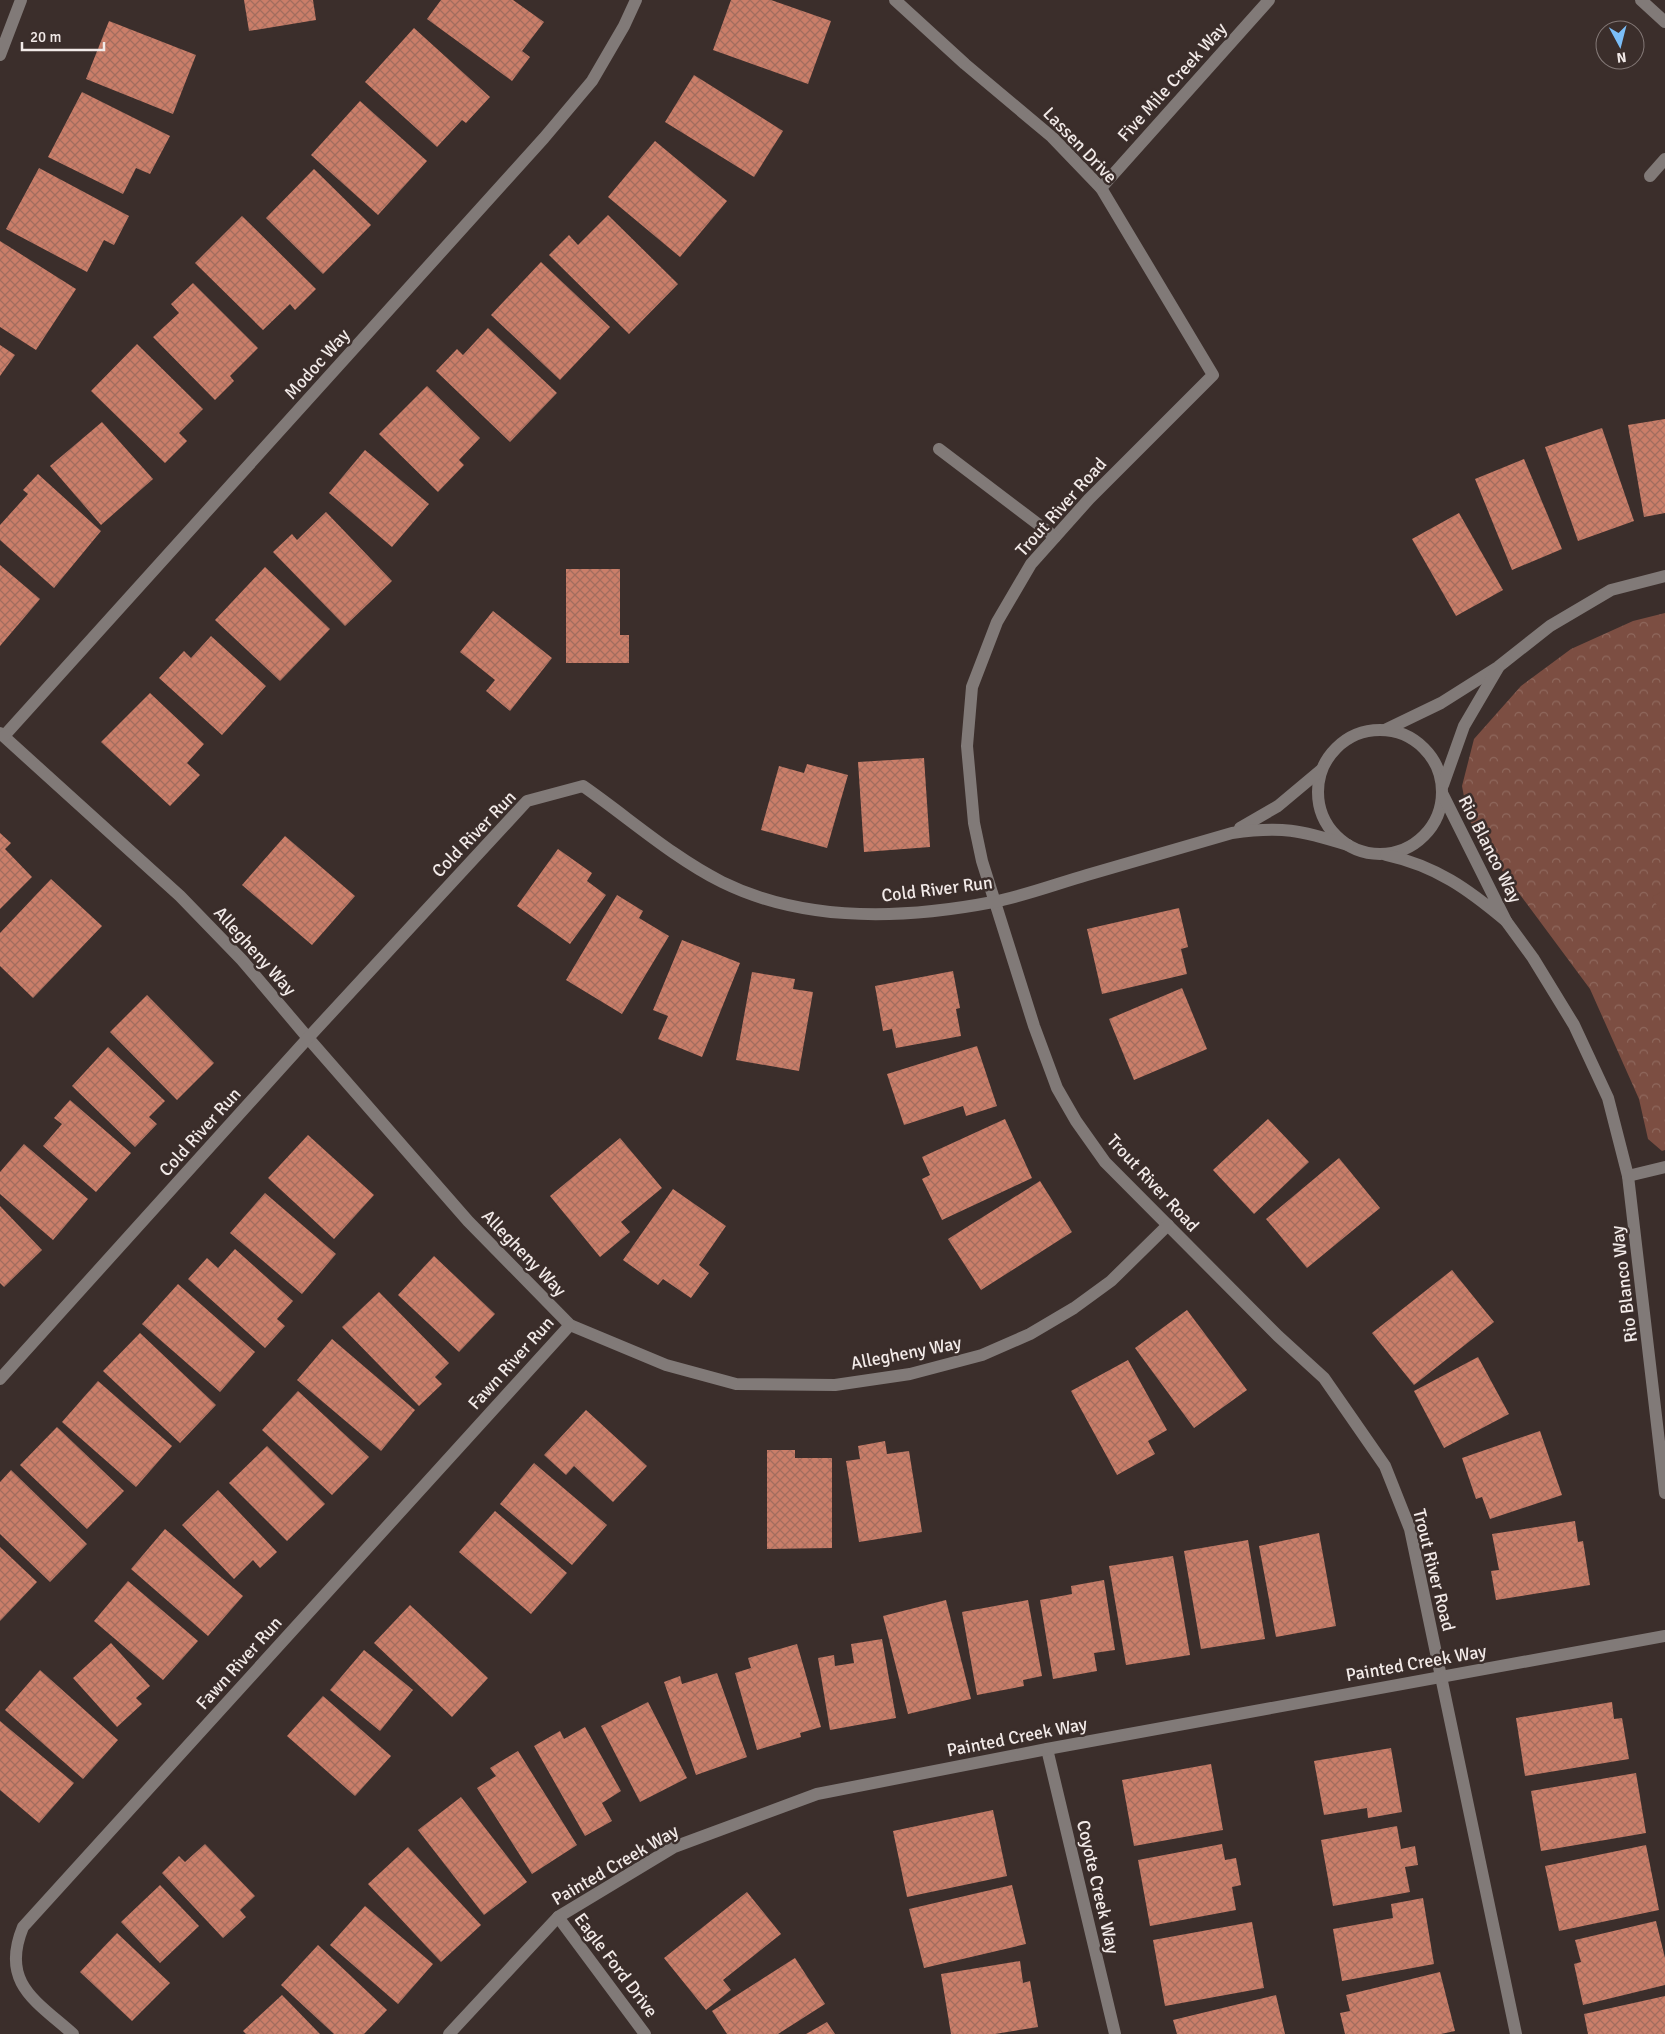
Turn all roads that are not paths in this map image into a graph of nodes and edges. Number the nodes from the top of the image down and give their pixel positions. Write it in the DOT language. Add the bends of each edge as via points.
graph roads {
  1 [pos="21,0"];
  2 [pos="636,0"];
  3 [pos="895,0"];
  4 [pos="1269,0"];
  5 [pos="1641,0"];
  6 [pos="1665,22"];
  7 [pos="0,56"];
  8 [pos="1665,159"];
  9 [pos="1650,176"];
  10 [pos="1101,188"];
  11 [pos="1213,375"];
  12 [pos="939,449"];
  13 [pos="1055,537"];
  14 [pos="1665,576"];
  15 [pos="1498,667"];
  16 [pos="1385,730"];
  17 [pos="2,735"];
  18 [pos="1321,770"];
  19 [pos="1442,790"];
  20 [pos="1232,833"];
  21 [pos="1348,845"];
  22 [pos="1382,854"];
  23 [pos="994,902"];
  24 [pos="1506,921"];
  25 [pos="308,1038"];
  26 [pos="1665,1168"];
  27 [pos="1628,1176"];
  28 [pos="1168,1225"];
  29 [pos="570,1324"];
  30 [pos="0,1380"];
  31 [pos="1665,1493"];
  32 [pos="1665,1636"];
  33 [pos="1441,1676"];
  34 [pos="1047,1749"];
  35 [pos="558,1917"];
  36 [pos="73,2034"];
  37 [pos="449,2034"];
  38 [pos="645,2034"];
  39 [pos="1115,2034"];
  40 [pos="1516,2034"];
  1 -- 7 [label="street"];
  2 -- 17 [label="street, Modoc Way" via="592,81 544,138"];
  3 -- 10 [label="street, Lassen Drive" via="1052,137"];
  4 -- 10 [label="street, Five Mile Creek Way"];
  5 -- 6 [label="street"];
  8 -- 9 [label="street"];
  10 -- 11 [label="street, Lassen Drive"];
  11 -- 13 [label="street, Trout River Road"];
  12 -- 13 [label="street"];
  13 -- 23 [label="street, Trout River Road" via="1031,564 997,622 972,687 967,746 969,787 976,833"];
  14 -- 15 [label="street" via="1611,590 1550,626"];
  15 -- 16 [label="street" via="1441,704"];
  15 -- 19 [label="street" via="1464,726"];
  16 -- 18 [label="street" via="1351,736 1328,756"];
  16 -- 19 [label="street" via="1411,738 1423,747 1433,759"];
  17 -- 25 [label="street, Allegheny Way" via="180,896 242,960"];
  18 -- 20 [label="street, Cold River Run" via="1278,806"];
  18 -- 21 [label="street" via="1318,801 1322,816 1329,828"];
  19 -- 22 [label="street" via="1437,816 1430,829 1408,847"];
  19 -- 24 [label="street, Rio Blanco Way"];
  20 -- 21 [label="street, Cold River Run" via="1268,828 1304,831"];
  20 -- 23 [label="street, Cold River Run"];
  21 -- 22 [label="street"];
  22 -- 24 [label="street, Rio Blanco Way" via="1414,861 1446,876"];
  23 -- 25 [label="street, Cold River Run" via="917,913 878,914 835,913 781,903 724,882 674,854 582,786 527,801"];
  23 -- 28 [label="street, Trout River Road" via="1057,1088 1105,1162"];
  24 -- 27 [label="street, Rio Blanco Way" via="1574,1025 1608,1098"];
  25 -- 29 [label="street, Allegheny Way" via="468,1221"];
  25 -- 30 [label="street, Cold River Run"];
  26 -- 27 [label="street"];
  27 -- 31 [label="street, Rio Blanco Way"];
  28 -- 29 [label="street, Allegheny Way" via="1111,1281 1030,1334 982,1355 910,1374 835,1385 736,1384 666,1365"];
  28 -- 33 [label="street, Trout River Road" via="1324,1378 1385,1466 1410,1529"];
  29 -- 36 [label="street, Fawn River Run" via="23,1927 14,1953 16,1977 29,1995"];
  32 -- 33 [label="street, Painted Creek Way"];
  33 -- 34 [label="street, Painted Creek Way"];
  33 -- 40 [label="street, Trout River Road"];
  34 -- 35 [label="street, Painted Creek Way" via="817,1794 674,1847"];
  34 -- 39 [label="street, Coyote Creek Way"];
  35 -- 37 [label="street, Painted Creek Way"];
  35 -- 38 [label="street, Eagle Ford Drive"];
}
